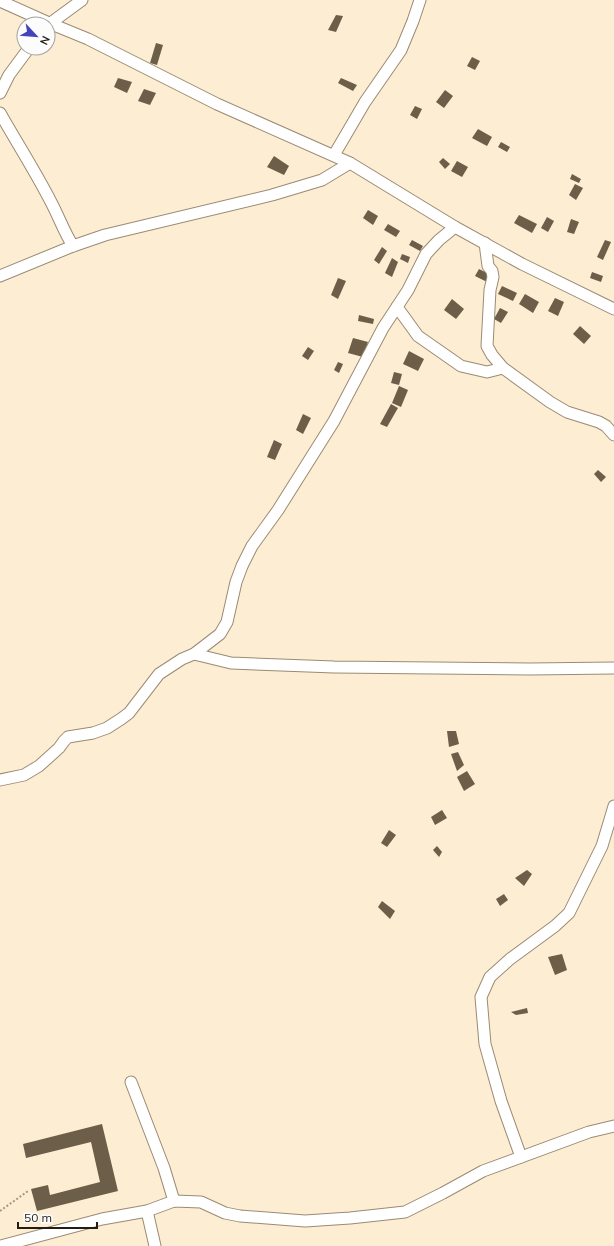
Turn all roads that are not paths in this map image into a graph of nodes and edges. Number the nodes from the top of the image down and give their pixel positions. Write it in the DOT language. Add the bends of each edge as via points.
graph roads {
  1 [pos="82,0"];
  2 [pos="420,0"];
  3 [pos="0,1"];
  4 [pos="32,16"];
  5 [pos="56,19"];
  6 [pos="56,27"];
  7 [pos="22,56"];
  8 [pos="0,93"];
  9 [pos="0,113"];
  10 [pos="334,155"];
  11 [pos="350,163"];
  12 [pos="455,227"];
  13 [pos="485,243"];
  14 [pos="73,246"];
  15 [pos="0,276"];
  16 [pos="397,307"];
  17 [pos="614,309"];
  18 [pos="504,368"];
  19 [pos="614,435"];
  20 [pos="194,654"];
  21 [pos="614,668"];
  22 [pos="0,780"];
  23 [pos="614,806"];
  24 [pos="131,1082"];
  25 [pos="614,1126"];
  26 [pos="521,1157"];
  27 [pos="174,1202"];
  28 [pos="147,1211"];
  29 [pos="1,1246"];
  30 [pos="155,1246"];
  1 -- 5 [label="street"];
  2 -- 10 [label="street" via="401,50 365,102"];
  3 -- 4 [label="street"];
  6 -- 10 [label="street" via="88,38 217,104"];
  7 -- 8 [label="street"];
  9 -- 14 [label="street" via="52,203"];
  10 -- 11 [label="street"];
  11 -- 12 [label="street"];
  11 -- 14 [label="street" via="322,180 301,187 119,231"];
  12 -- 13 [label="street"];
  12 -- 16 [label="street" via="426,254"];
  13 -- 17 [label="street"];
  13 -- 18 [label="street" via="488,266 493,278 487,346"];
  14 -- 15 [label="street"];
  16 -- 18 [label="street" via="418,336 461,366 487,372"];
  16 -- 20 [label="street" via="383,328 334,421 252,546 236,582 227,622 220,634"];
  18 -- 19 [label="street" via="550,402 567,412 599,422"];
  20 -- 21 [label="street" via="231,662 334,667"];
  20 -- 22 [label="street" via="182,658 159,674 129,713 121,719 106,728 68,737 39,766 24,775"];
  23 -- 26 [label="street" via="602,846 569,913 490,977 481,997 485,1044 501,1101"];
  24 -- 27 [label="street" via="164,1168"];
  25 -- 26 [label="street"];
  26 -- 27 [label="street" via="482,1172 405,1212 305,1221 240,1216 225,1213 201,1202"];
  27 -- 28 [label="street"];
  28 -- 29 [label="street" via="102,1219"];
  28 -- 30 [label="street"];
}
